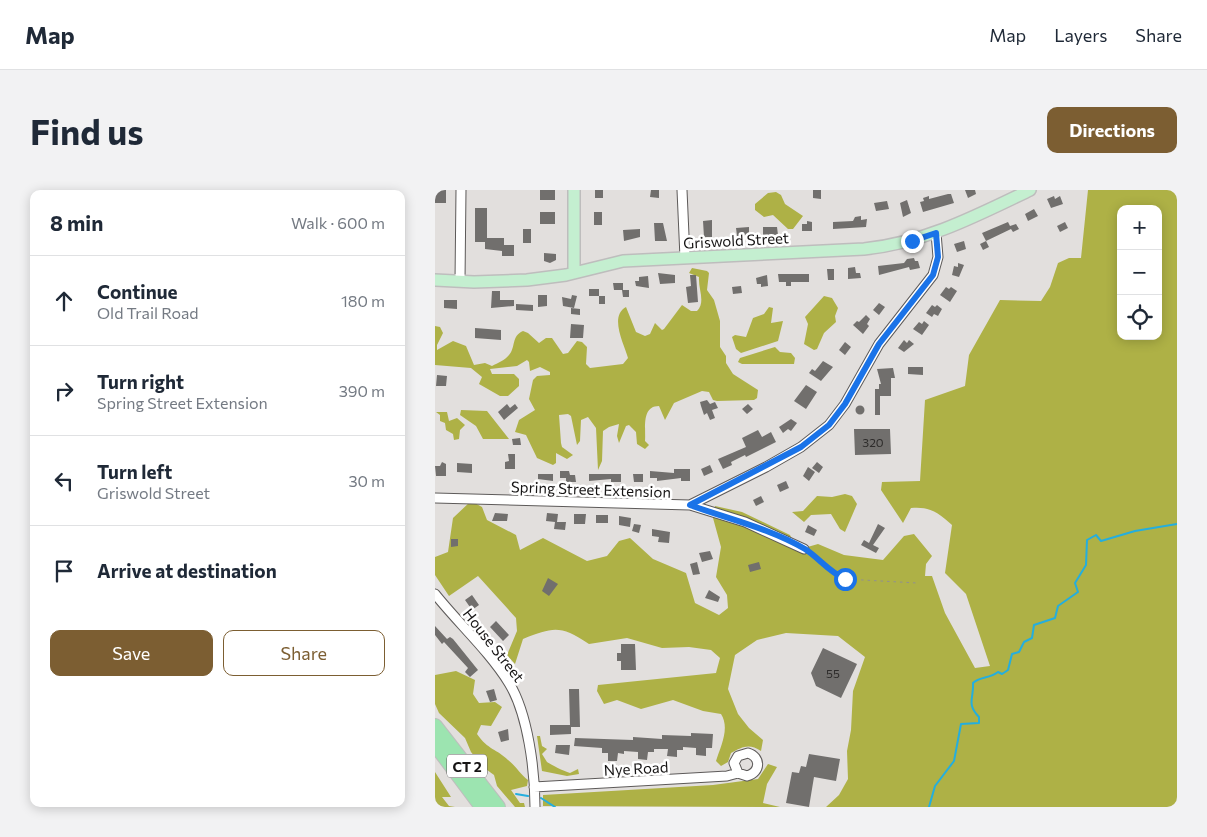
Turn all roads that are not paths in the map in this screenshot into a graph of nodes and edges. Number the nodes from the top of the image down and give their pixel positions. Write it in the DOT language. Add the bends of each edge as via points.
graph roads {
  1 [pos="461,190"];
  2 [pos="574,190"];
  3 [pos="682,190"];
  4 [pos="1030,190"];
  5 [pos="936,233"];
  6 [pos="685,258"];
  7 [pos="574,273"];
  8 [pos="435,280"];
  9 [pos="460,281"];
  10 [pos="435,498"];
  11 [pos="690,505"];
  12 [pos="804,549"];
  13 [pos="435,594"];
  14 [pos="435,726"];
  15 [pos="435,744"];
  16 [pos="435,751"];
  17 [pos="738,773"];
  18 [pos="534,787"];
  19 [pos="474,807"];
  20 [pos="483,807"];
  21 [pos="499,807"];
  22 [pos="535,807"];
  1 -- 9 [label="street"];
  2 -- 7 [label="main road"];
  3 -- 6 [label="street"];
  4 -- 5 [label="main road, Griswold Street"];
  5 -- 6 [label="main road, Griswold Street" via="900,244 864,249"];
  5 -- 11 [label="street, Spring Street Extension" via="938,257 933,275 879,344 845,404 829,425 801,447"];
  6 -- 7 [label="main road, Griswold Street" via="616,262"];
  7 -- 9 [label="main road, Griswold Street" via="527,280"];
  8 -- 9 [label="main road, Griswold Street"];
  10 -- 11 [label="street, Spring Street Extension"];
  11 -- 12 [label="street" via="745,522"];
  13 -- 18 [label="street, House Street" via="495,665 513,692 524,724"];
  14 -- 21 [label="highway, CT 2"];
  15 -- 20 [label="highway"];
  16 -- 19 [label="highway, CT 2"];
  17 -- 18 [label="street, Nye Road"];
  18 -- 22 [label="street, House Street"];
}
